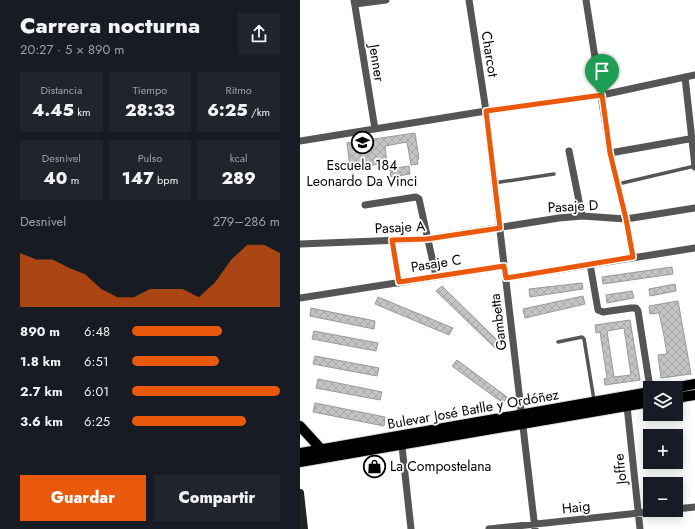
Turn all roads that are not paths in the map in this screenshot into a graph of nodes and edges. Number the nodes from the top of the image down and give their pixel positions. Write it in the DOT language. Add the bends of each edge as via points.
graph roads {
  1 [pos="386,0"];
  2 [pos="469,0"];
  3 [pos="586,0"];
  4 [pos="355,2"];
  5 [pos="695,75"];
  6 [pos="685,77"];
  7 [pos="602,95"];
  8 [pos="486,111"];
  9 [pos="375,129"];
  10 [pos="693,138"];
  11 [pos="300,141"];
  12 [pos="569,150"];
  13 [pos="610,153"];
  14 [pos="695,167"];
  15 [pos="554,174"];
  16 [pos="494,183"];
  17 [pos="618,184"];
  18 [pos="365,205"];
  19 [pos="695,208"];
  20 [pos="582,216"];
  21 [pos="626,219"];
  22 [pos="500,228"];
  23 [pos="427,239"];
  24 [pos="392,240"];
  25 [pos="300,244"];
  26 [pos="695,248"];
  27 [pos="633,257"];
  28 [pos="590,264"];
  29 [pos="504,266"];
  30 [pos="436,276"];
  31 [pos="506,278"];
  32 [pos="399,282"];
  33 [pos="300,298"];
  34 [pos="558,342"];
  35 [pos="649,381"];
  36 [pos="695,384"];
  37 [pos="683,386"];
  38 [pos="643,393"];
  39 [pos="695,395"];
  40 [pos="683,397"];
  41 [pos="594,402"];
  42 [pos="643,403"];
  43 [pos="627,406"];
  44 [pos="522,420"];
  45 [pos="300,426"];
  46 [pos="402,446"];
  47 [pos="321,449"];
  48 [pos="300,453"];
  49 [pos="300,462"];
  50 [pos="300,493"];
  51 [pos="695,507"];
  52 [pos="683,508"];
  53 [pos="643,512"];
  54 [pos="638,513"];
  55 [pos="301,518"];
  56 [pos="535,526"];
  57 [pos="304,529"];
  58 [pos="411,529"];
  59 [pos="489,529"];
  60 [pos="640,529"];
  1 -- 4 [label="street"];
  2 -- 8 [label="street, Charcot"];
  3 -- 7 [label="street"];
  4 -- 9 [label="street, Jenner"];
  5 -- 6 [label="street"];
  6 -- 7 [label="street"];
  6 -- 10 [label="street"];
  7 -- 8 [label="street"];
  7 -- 13 [label="street"];
  8 -- 9 [label="street"];
  8 -- 16 [label="street, Gambetta"];
  9 -- 11 [label="street"];
  10 -- 13 [label="street"];
  10 -- 14 [label="street"];
  12 -- 20 [label="street"];
  13 -- 17 [label="street"];
  14 -- 17 [label="lane"];
  15 -- 16 [label="lane"];
  16 -- 22 [label="street, Gambetta"];
  17 -- 21 [label="street"];
  18 -- 23 [label="street" via="416,197 419,199"];
  19 -- 21 [label="street, Pasaje D"];
  20 -- 21 [label="street, Pasaje D"];
  20 -- 22 [label="street, Pasaje D"];
  21 -- 27 [label="street"];
  22 -- 23 [label="street, Pasaje A"];
  22 -- 29 [label="street, Gambetta"];
  23 -- 24 [label="street, Pasaje A"];
  23 -- 30 [label="street"];
  24 -- 25 [label="street, Pasaje A"];
  24 -- 32 [label="street"];
  26 -- 27 [label="street"];
  27 -- 28 [label="street"];
  28 -- 31 [label="street"];
  28 -- 35 [label="street" via="598,310 603,312 636,308 638,311"];
  29 -- 30 [label="street, Pasaje C"];
  29 -- 31 [label="street, Gambetta"];
  30 -- 32 [label="street, Pasaje C"];
  31 -- 44 [label="street, Gambetta"];
  32 -- 33 [label="street, Pasaje C"];
  34 -- 41 [label="lane" via="582,337 584,339"];
  36 -- 37 [label="main road"];
  38 -- 41 [label="main road, Bulevar José Batlle y Ordóñez"];
  39 -- 40 [label="main road"];
  41 -- 44 [label="main road, Bulevar José Batlle y Ordóñez"];
  42 -- 43 [label="main road, Bulevar José Batlle y Ordóñez"];
  43 -- 44 [label="main road, Bulevar José Batlle y Ordóñez"];
  43 -- 54 [label="street, Joffre"];
  44 -- 46 [label="main road, Bulevar José Batlle y Ordóñez"];
  44 -- 47 [label="main road, Bulevar José Batlle y Ordóñez"];
  44 -- 56 [label="street, Gambetta"];
  45 -- 47 [label="main road"];
  46 -- 49 [label="main road, Bulevar José Batlle y Ordóñez"];
  46 -- 58 [label="street"];
  47 -- 48 [label="main road, Bulevar José Batlle y Ordóñez"];
  50 -- 55 [label="main road"];
  51 -- 52 [label="street"];
  53 -- 54 [label="street, Haig"];
  54 -- 56 [label="street, Haig"];
  54 -- 60 [label="street, Joffre"];
  55 -- 57 [label="main road"];
  56 -- 59 [label="street, Haig"];
}
